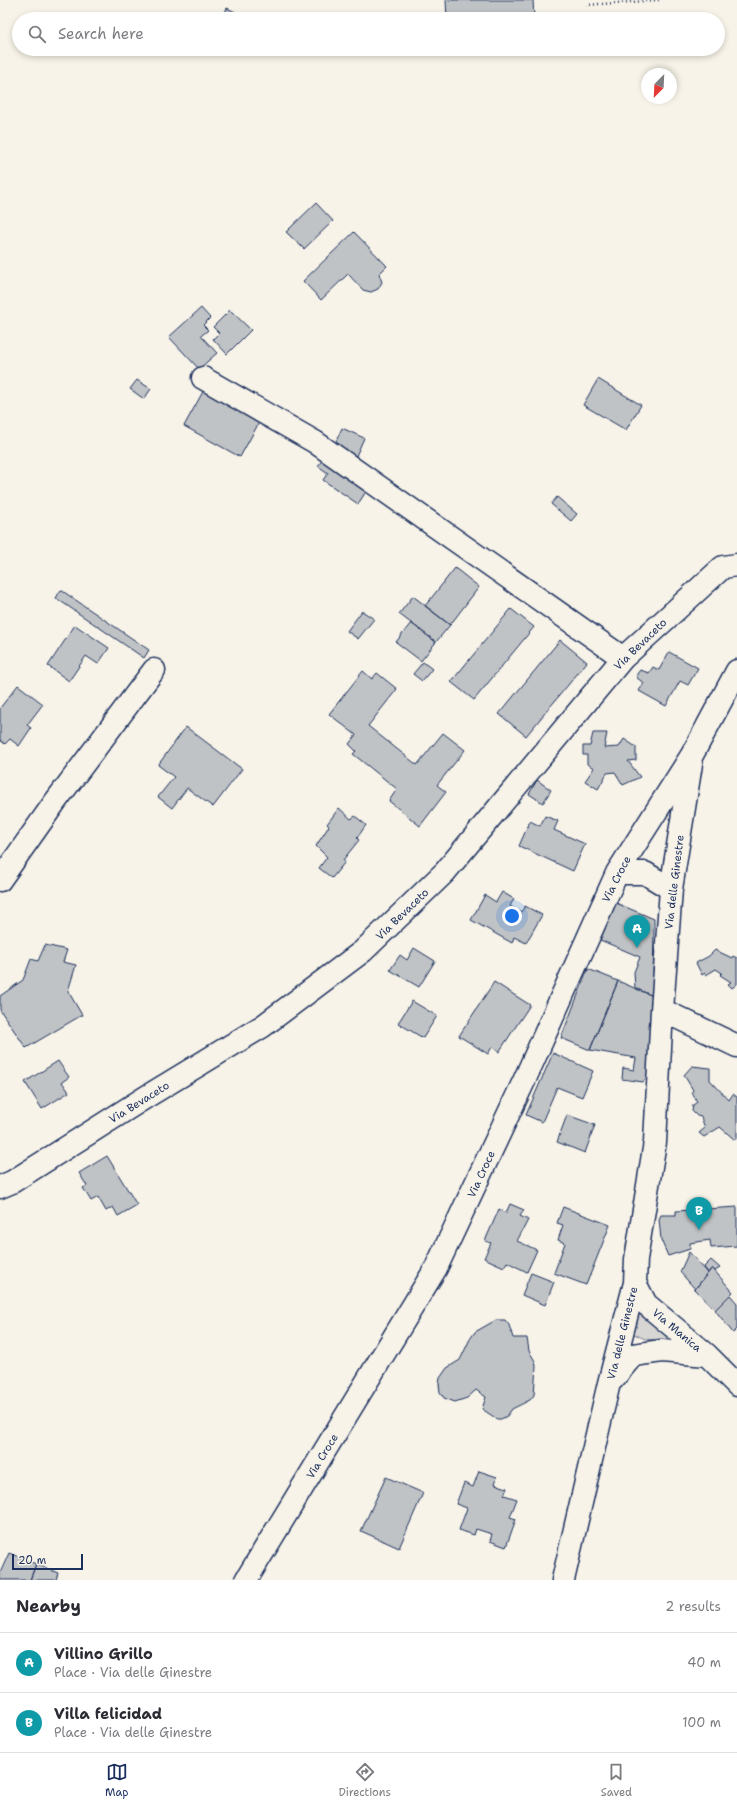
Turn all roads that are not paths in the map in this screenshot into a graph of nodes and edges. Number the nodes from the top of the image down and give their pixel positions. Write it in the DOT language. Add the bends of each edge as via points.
graph roads {
  1 [pos="203,378"];
  2 [pos="732,563"];
  3 [pos="623,658"];
  4 [pos="154,670"];
  5 [pos="737,671"];
  6 [pos="692,755"];
  7 [pos="617,873"];
  8 [pos="0,880"];
  9 [pos="671,889"];
  10 [pos="662,1010"];
  11 [pos="737,1046"];
  12 [pos="0,1187"];
  13 [pos="635,1283"];
  14 [pos="706,1355"];
  15 [pos="609,1382"];
  16 [pos="737,1385"];
  17 [pos="246,1580"];
  18 [pos="563,1580"];
  1 -- 3 [label="street" via="315,442"];
  2 -- 3 [label="street, Via Bevaceto"];
  3 -- 12 [label="street, Via Bevaceto" via="445,872 363,951 263,1026 12,1182"];
  4 -- 8 [label="street"];
  5 -- 6 [label="street, Via Croce"];
  6 -- 7 [label="street, Via Croce"];
  6 -- 9 [label="street, Via delle Ginestre"];
  7 -- 9 [label="street" via="645,873"];
  7 -- 17 [label="street, Via Croce" via="524,1081 436,1268"];
  9 -- 10 [label="street, Via delle Ginestre"];
  10 -- 11 [label="street"];
  10 -- 13 [label="street, Via delle Ginestre" via="655,1142 636,1259"];
  13 -- 14 [label="street, Via Manica" via="646,1304"];
  13 -- 15 [label="street, Via delle Ginestre"];
  14 -- 15 [label="street, Via Manica" via="662,1351 633,1355"];
  14 -- 16 [label="street, Via Manica"];
  15 -- 18 [label="street, Via delle Ginestre"];
}
